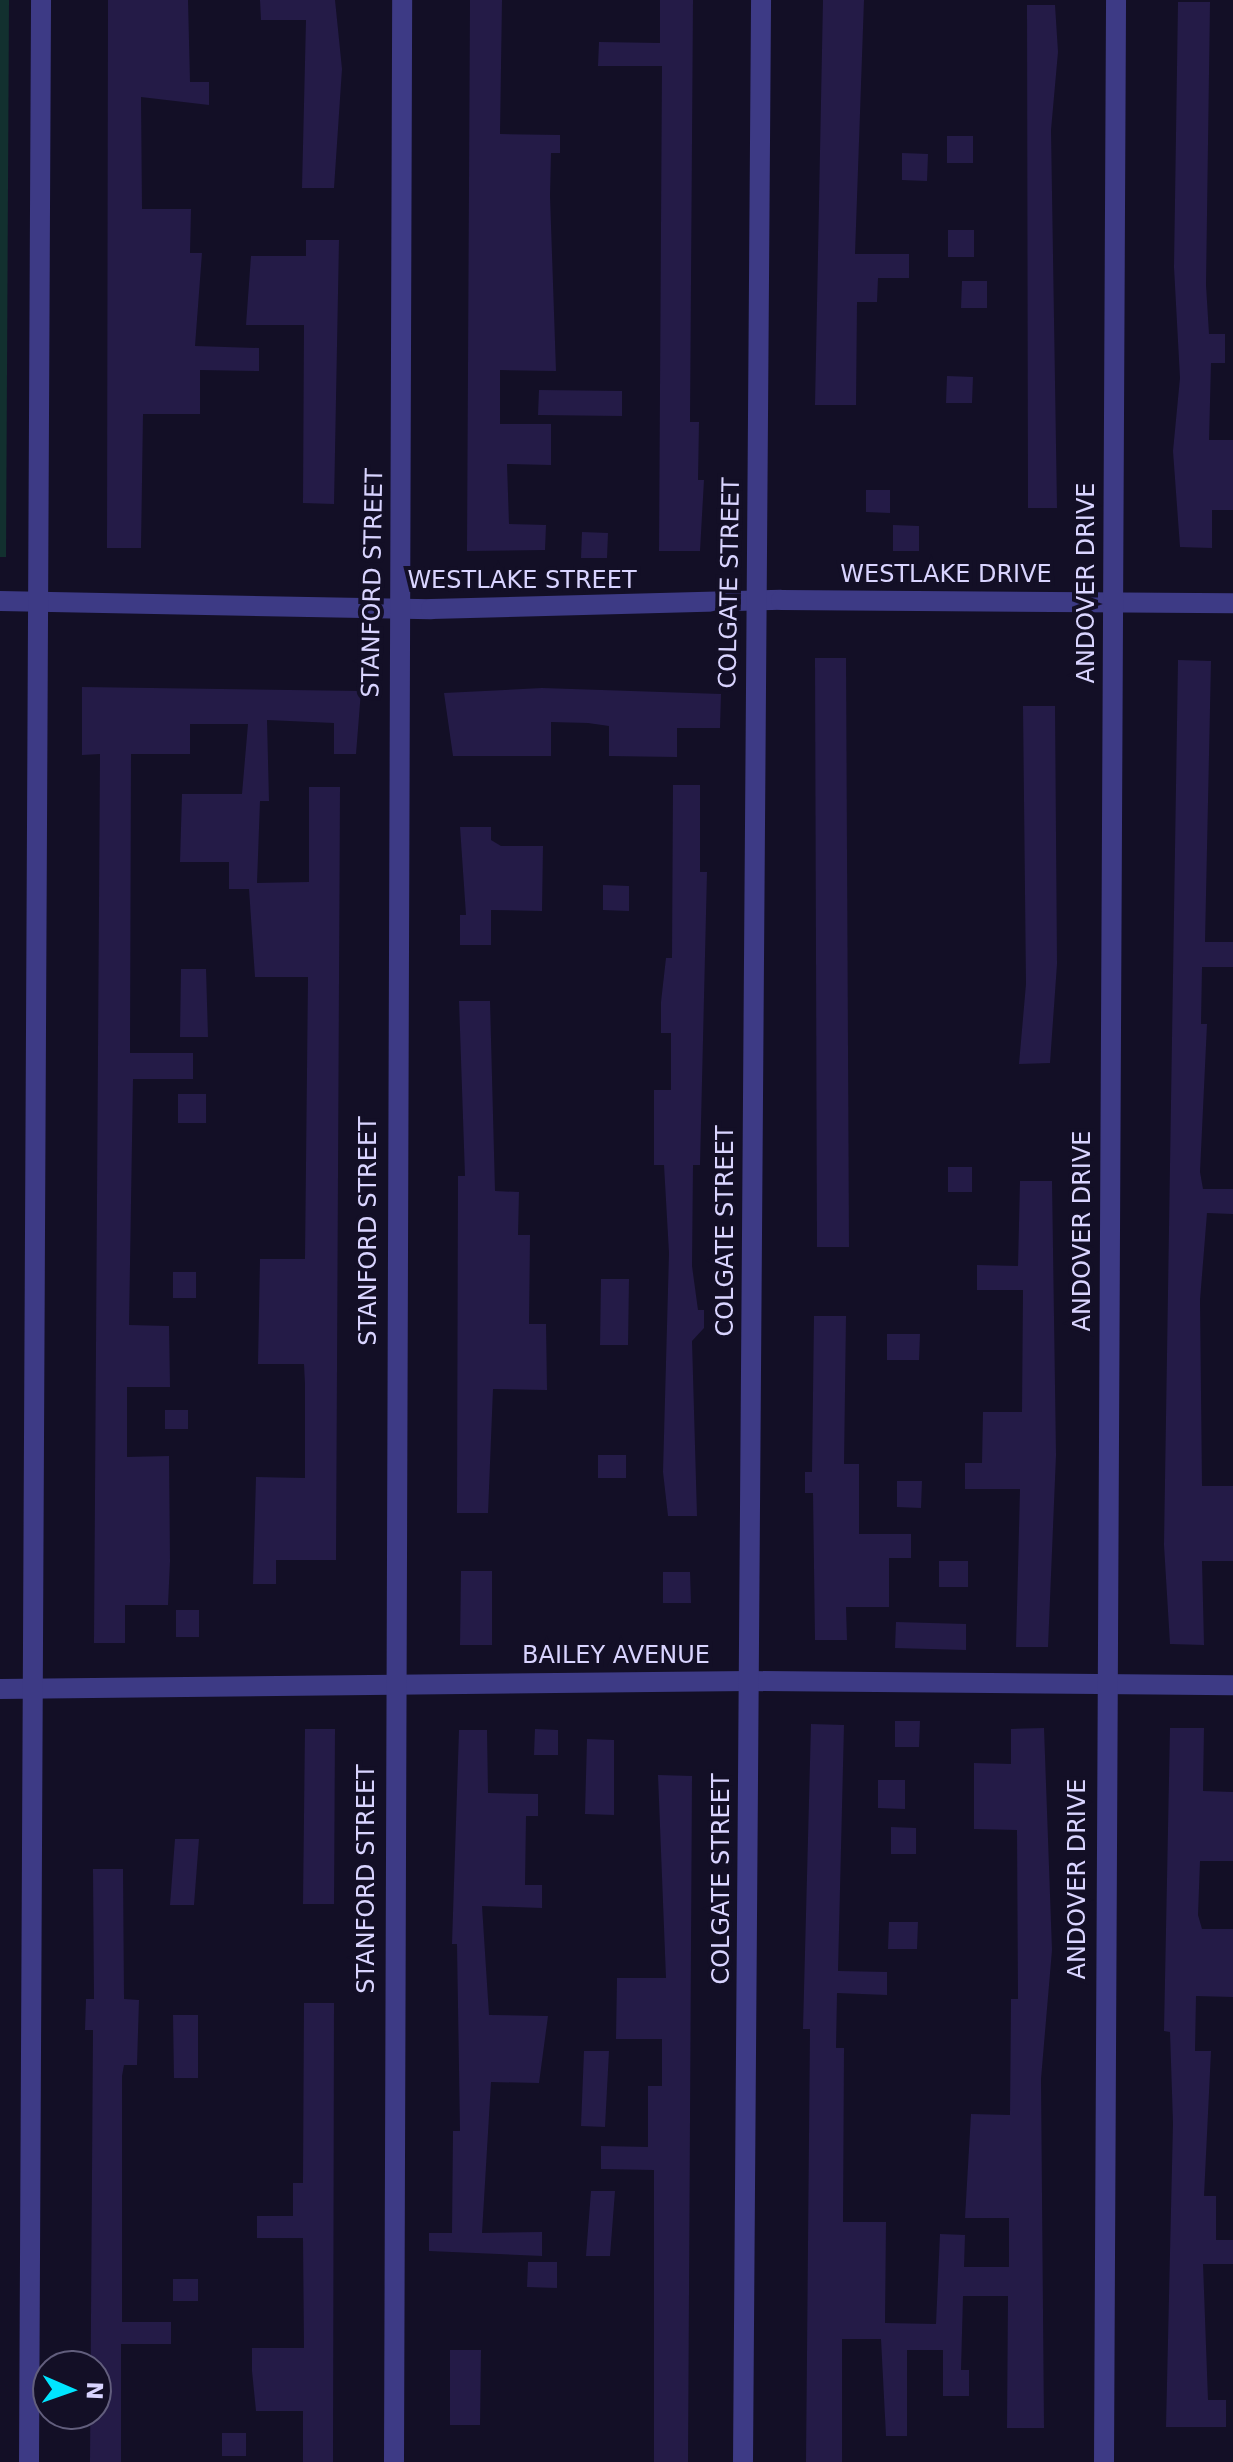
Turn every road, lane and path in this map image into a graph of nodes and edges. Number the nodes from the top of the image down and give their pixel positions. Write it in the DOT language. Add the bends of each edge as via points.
graph roads {
  1 [pos="41,0"];
  2 [pos="402,0"];
  3 [pos="761,0"];
  4 [pos="1116,0"];
  5 [pos="0,601"];
  6 [pos="37,601"];
  7 [pos="1114,602"];
  8 [pos="1233,603"];
  9 [pos="755,604"];
  10 [pos="398,608"];
  11 [pos="749,1681"];
  12 [pos="393,1683"];
  13 [pos="29,1684"];
  14 [pos="1107,1685"];
  15 [pos="1233,1685"];
  16 [pos="0,1689"];
  17 [pos="29,2462"];
  18 [pos="394,2462"];
  19 [pos="743,2462"];
  20 [pos="1104,2462"];
  1 -- 6 [label="street"];
  2 -- 10 [label="street, STANFORD STREET"];
  3 -- 9 [label="street, COLGATE STREET"];
  4 -- 7 [label="street, ANDOVER DRIVE"];
  5 -- 6 [label="street, WESTLAKE STREET"];
  6 -- 10 [label="street, WESTLAKE STREET"];
  6 -- 13 [label="street"];
  7 -- 8 [label="street, WESTLAKE DRIVE"];
  7 -- 9 [label="street, WESTLAKE DRIVE"];
  7 -- 14 [label="street, ANDOVER DRIVE"];
  9 -- 10 [label="street, WESTLAKE STREET"];
  9 -- 11 [label="street, COLGATE STREET"];
  10 -- 12 [label="street, STANFORD STREET"];
  11 -- 12 [label="street, BAILEY AVENUE"];
  11 -- 14 [label="street, BAILEY AVENUE"];
  11 -- 19 [label="street, COLGATE STREET"];
  12 -- 13 [label="street, BAILEY AVENUE"];
  12 -- 18 [label="street, STANFORD STREET"];
  13 -- 16 [label="street, BAILEY AVENUE"];
  13 -- 17 [label="street"];
  14 -- 15 [label="street, BAILEY AVENUE"];
  14 -- 20 [label="street, ANDOVER DRIVE"];
}
